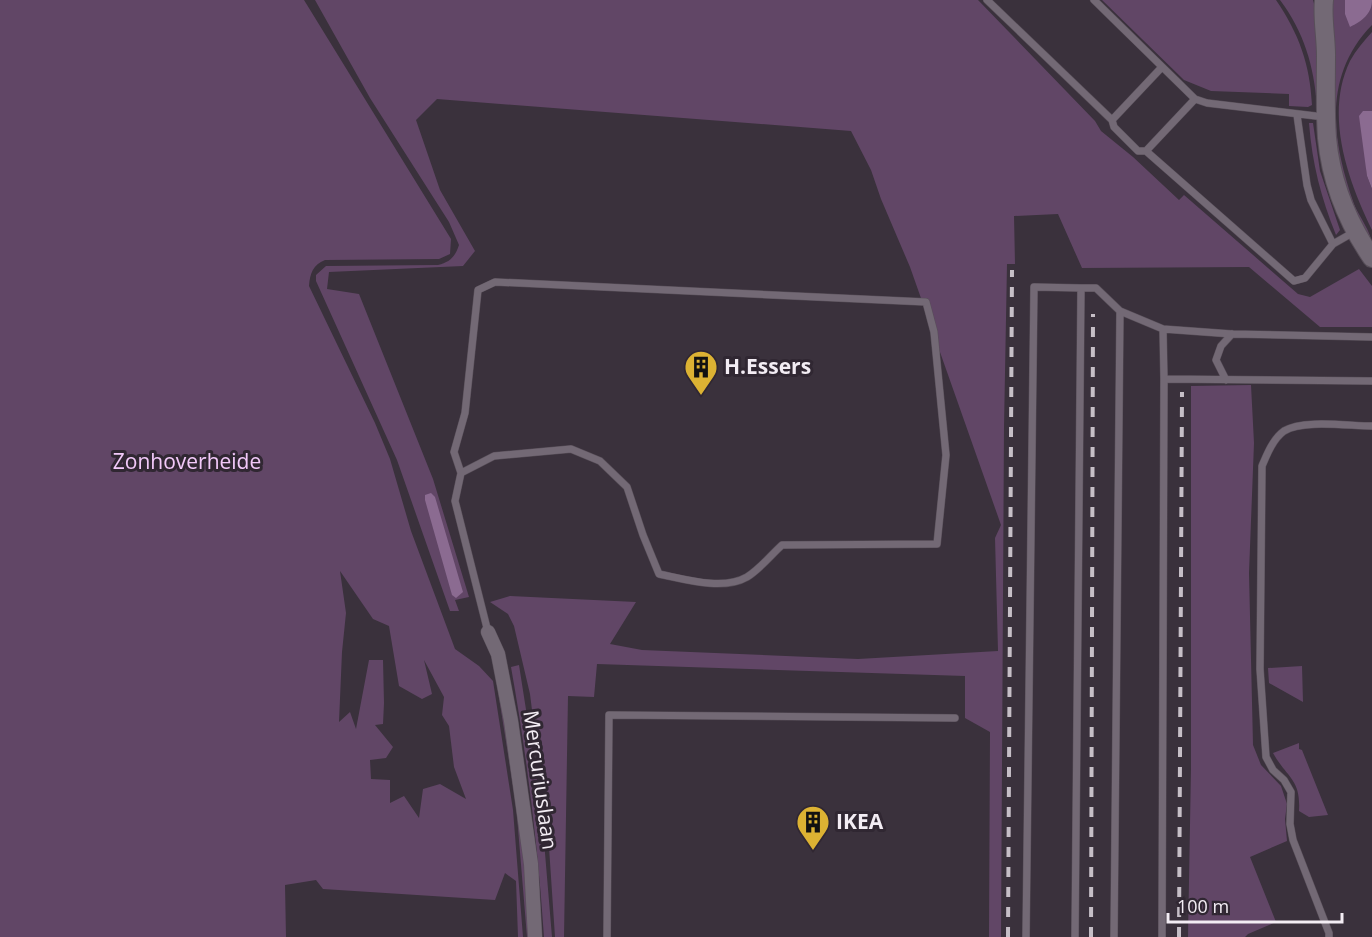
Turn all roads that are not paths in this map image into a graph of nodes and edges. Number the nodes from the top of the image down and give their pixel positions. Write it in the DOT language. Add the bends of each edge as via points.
graph roads {
  1 [pos="987,0"];
  2 [pos="1094,0"];
  3 [pos="1322,3"];
  4 [pos="1162,67"];
  5 [pos="1195,99"];
  6 [pos="1297,115"];
  7 [pos="1327,118"];
  8 [pos="1112,120"];
  9 [pos="1146,151"];
  10 [pos="1354,232"];
  11 [pos="1333,244"];
  12 [pos="1372,258"];
  13 [pos="1081,288"];
  14 [pos="1120,311"];
  15 [pos="1162,329"];
  16 [pos="1232,334"];
  17 [pos="1372,337"];
  18 [pos="1164,379"];
  19 [pos="1226,380"];
  20 [pos="1372,381"];
  21 [pos="1372,426"];
  22 [pos="461,473"];
  23 [pos="488,632"];
  24 [pos="955,718"];
  25 [pos="535,937"];
  26 [pos="607,937"];
  27 [pos="1026,937"];
  28 [pos="1075,937"];
  29 [pos="1114,937"];
  30 [pos="1162,937"];
  31 [pos="1329,937"];
  1 -- 8 [label="lane"];
  2 -- 4 [label="lane"];
  3 -- 7 [label="street"];
  4 -- 5 [label="lane"];
  4 -- 8 [label="lane"];
  5 -- 6 [label="lane"];
  5 -- 9 [label="lane"];
  6 -- 7 [label="lane"];
  6 -- 11 [label="lane" via="1311,200"];
  7 -- 10 [label="street" via="1333,168"];
  8 -- 9 [label="lane" via="1138,151"];
  9 -- 11 [label="lane" via="1294,281 1305,278"];
  10 -- 11 [label="lane"];
  10 -- 12 [label="street"];
  13 -- 14 [label="lane" via="1096,288"];
  13 -- 27 [label="lane" via="1034,287"];
  13 -- 28 [label="lane"];
  14 -- 15 [label="lane"];
  14 -- 29 [label="lane"];
  15 -- 16 [label="lane"];
  15 -- 18 [label="lane"];
  16 -- 17 [label="lane"];
  16 -- 19 [label="lane" via="1221,346 1216,360"];
  18 -- 19 [label="lane"];
  18 -- 30 [label="lane"];
  19 -- 20 [label="lane"];
  21 -- 31 [label="lane" via="1301,425 1284,431 1262,466 1260,669 1266,757 1291,792 1293,840"];
  22 -- 22 [label="lane" via="454,452 465,413 478,290 495,282 926,302 934,332 946,455 937,544 782,545 746,577 716,585 659,573 627,488 600,461 571,448 494,456"];
  22 -- 23 [label="lane" via="454,501"];
  23 -- 25 [label="street, Mercuriuslaan" via="498,654 511,720 531,864"];
  24 -- 26 [label="lane" via="609,715"];
}
